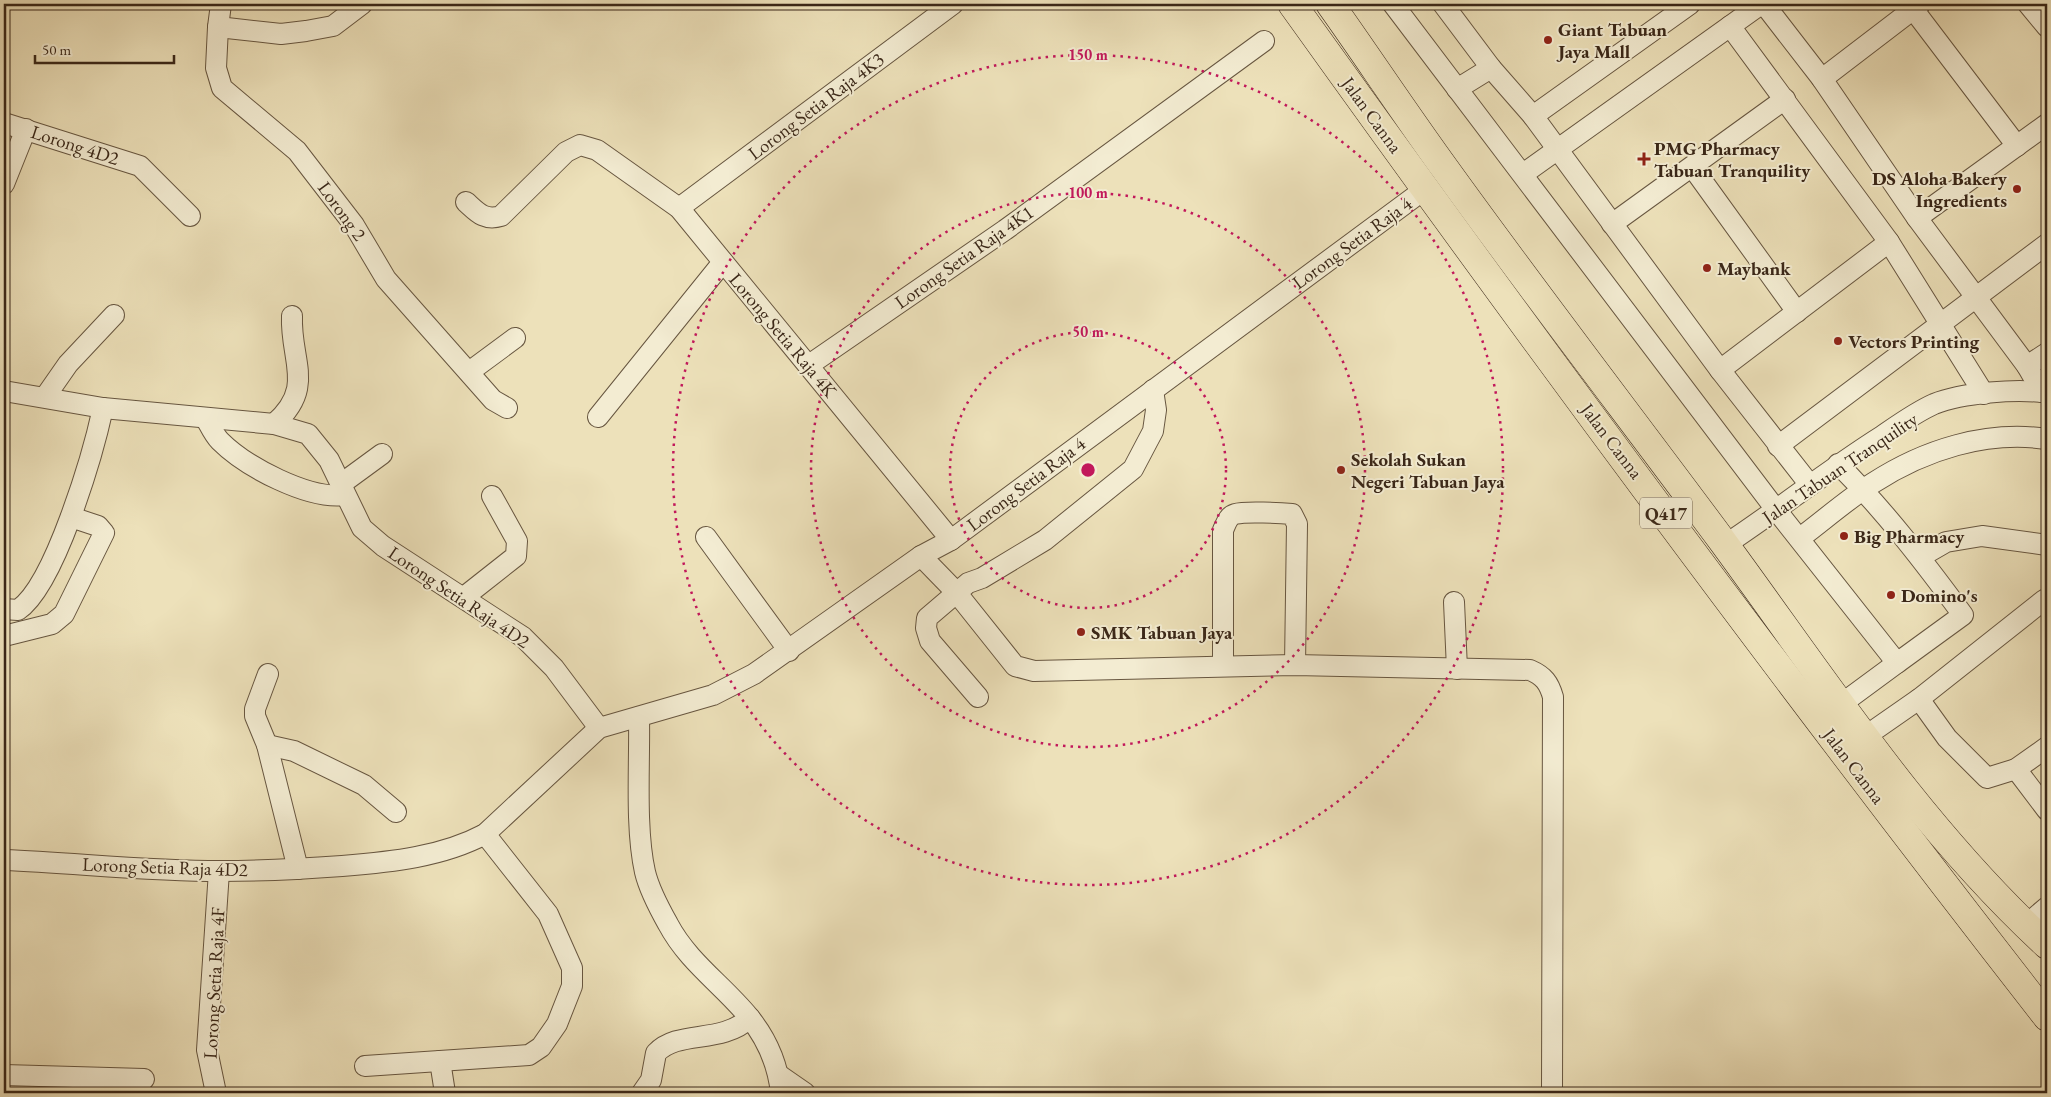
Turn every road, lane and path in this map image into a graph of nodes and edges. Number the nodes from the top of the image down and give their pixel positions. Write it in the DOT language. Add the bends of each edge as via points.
graph roads {
  1 [pos="221,4"];
  2 [pos="362,4"];
  3 [pos="954,4"];
  4 [pos="1292,4"];
  5 [pos="1330,4"];
  6 [pos="1393,4"];
  7 [pos="1443,4"];
  8 [pos="1690,4"];
  9 [pos="1763,4"];
  10 [pos="2028,4"];
  11 [pos="1916,7"];
  12 [pos="1730,26"];
  13 [pos="218,27"];
  14 [pos="2047,27"];
  15 [pos="1264,41"];
  16 [pos="1491,68"];
  17 [pos="1822,79"];
  18 [pos="1457,89"];
  19 [pos="1785,99"];
  20 [pos="1533,116"];
  21 [pos="4,123"];
  22 [pos="2047,124"];
  23 [pos="26,129"];
  24 [pos="2017,146"];
  25 [pos="1559,150"];
  26 [pos="1692,168"];
  27 [pos="1523,174"];
  28 [pos="4,184"];
  29 [pos="1425,189"];
  30 [pos="466,202"];
  31 [pos="679,208"];
  32 [pos="190,216"];
  33 [pos="1917,218"];
  34 [pos="1612,224"];
  35 [pos="1889,242"];
  36 [pos="2047,244"];
  37 [pos="722,262"];
  38 [pos="1976,299"];
  39 [pos="1798,312"];
  40 [pos="114,315"];
  41 [pos="292,316"];
  42 [pos="1942,324"];
  43 [pos="515,338"];
  44 [pos="2047,353"];
  45 [pos="809,364"];
  46 [pos="2027,366"];
  47 [pos="1720,370"];
  48 [pos="469,372"];
  49 [pos="1153,390"];
  50 [pos="4,392"];
  51 [pos="2044,392"];
  52 [pos="1984,394"];
  53 [pos="45,397"];
  54 [pos="103,408"];
  55 [pos="507,408"];
  56 [pos="598,417"];
  57 [pos="206,419"];
  58 [pos="274,424"];
  59 [pos="2047,439"];
  60 [pos="1778,446"];
  61 [pos="382,454"];
  62 [pos="1838,464"];
  63 [pos="1810,485"];
  64 [pos="343,489"];
  65 [pos="1864,490"];
  66 [pos="492,496"];
  67 [pos="1777,511"];
  68 [pos="71,518"];
  69 [pos="706,537"];
  70 [pos="1800,538"];
  71 [pos="951,540"];
  72 [pos="1725,545"];
  73 [pos="2047,545"];
  74 [pos="921,556"];
  75 [pos="1920,557"];
  76 [pos="956,592"];
  77 [pos="464,597"];
  78 [pos="2047,601"];
  79 [pos="1454,602"];
  80 [pos="4,608"];
  81 [pos="4,636"];
  82 [pos="789,650"];
  83 [pos="1897,663"];
  84 [pos="1295,665"];
  85 [pos="1223,666"];
  86 [pos="1457,670"];
  87 [pos="268,674"];
  88 [pos="978,697"];
  89 [pos="1919,699"];
  90 [pos="1840,705"];
  91 [pos="639,717"];
  92 [pos="599,728"];
  93 [pos="1863,738"];
  94 [pos="267,745"];
  95 [pos="2047,746"];
  96 [pos="2016,769"];
  97 [pos="2047,810"];
  98 [pos="396,812"];
  99 [pos="486,834"];
  100 [pos="4,860"];
  101 [pos="298,869"];
  102 [pos="220,871"];
  103 [pos="2047,907"];
  104 [pos="2026,925"];
  105 [pos="2047,945"];
  106 [pos="750,1018"];
  107 [pos="2047,1018"];
  108 [pos="440,1061"];
  109 [pos="365,1066"];
  110 [pos="4,1075"];
  111 [pos="144,1079"];
  112 [pos="780,1084"];
  113 [pos="216,1093"];
  114 [pos="445,1093"];
  115 [pos="642,1093"];
  116 [pos="805,1093"];
  117 [pos="1552,1093"];
  1 -- 13 [label="street, Lorong 2"];
  2 -- 13 [label="street" via="333,26 306,31 281,34"];
  3 -- 31 [label="street, Lorong Setia Raja 4K3"];
  4 -- 29 [label="highway, Jalan Canna / Q417"];
  5 -- 72 [label="highway, Jalan Canna / Q417" via="1445,169"];
  6 -- 18 [label="street"];
  7 -- 16 [label="street"];
  8 -- 20 [label="street"];
  9 -- 12 [label="street"];
  9 -- 17 [label="street"];
  10 -- 14 [label="street"];
  11 -- 17 [label="street"];
  11 -- 24 [label="street"];
  12 -- 19 [label="street"];
  12 -- 25 [label="street"];
  13 -- 48 [label="street, Lorong 2" via="216,68 222,88 297,151 354,225 386,278"];
  15 -- 45 [label="street, Lorong Setia Raja 4K1" via="1005,230"];
  16 -- 18 [label="street"];
  16 -- 20 [label="street"];
  17 -- 33 [label="street"];
  18 -- 27 [label="street"];
  19 -- 26 [label="street"];
  19 -- 35 [label="street"];
  20 -- 25 [label="street"];
  21 -- 23 [label="street, Lorong 4D2"];
  22 -- 24 [label="street"];
  23 -- 28 [label="street"];
  23 -- 32 [label="street, Lorong 4D2" via="140,166"];
  24 -- 33 [label="street"];
  25 -- 27 [label="street"];
  25 -- 34 [label="street"];
  26 -- 34 [label="street"];
  26 -- 39 [label="street"];
  27 -- 67 [label="street"];
  29 -- 49 [label="street, Lorong Setia Raja 4"];
  29 -- 107 [label="highway, Jalan Canna / Q417" via="1902,832"];
  30 -- 31 [label="street, Lorong Setia Raja 4K" via="482,217 492,219 500,216 566,152 580,146 597,150"];
  31 -- 37 [label="street, Lorong Setia Raja 4K"];
  33 -- 38 [label="street"];
  34 -- 47 [label="street"];
  35 -- 39 [label="street"];
  35 -- 42 [label="street"];
  36 -- 38 [label="street"];
  37 -- 45 [label="street, Lorong Setia Raja 4K"];
  37 -- 56 [label="street"];
  38 -- 42 [label="street"];
  38 -- 46 [label="street"];
  39 -- 47 [label="street"];
  40 -- 53 [label="street" via="68,364"];
  41 -- 58 [label="street" via="291,332 299,376 295,400"];
  42 -- 52 [label="street"];
  42 -- 60 [label="street"];
  43 -- 48 [label="street"];
  44 -- 46 [label="street"];
  45 -- 71 [label="street, Lorong Setia Raja 4K"];
  46 -- 51 [label="street"];
  47 -- 60 [label="street"];
  48 -- 55 [label="street, Lorong 2" via="494,400"];
  49 -- 71 [label="street, Lorong Setia Raja 4"];
  49 -- 76 [label="street" via="1156,410 1154,431 1133,469 1045,540"];
  50 -- 53 [label="street, Lorong Setia Raja 4D2"];
  51 -- 52 [label="street, Jalan Tabuan Tranquility"];
  52 -- 62 [label="street, Jalan Tabuan Tranquility" via="1934,404"];
  53 -- 54 [label="street, Lorong Setia Raja 4D2"];
  54 -- 57 [label="street, Lorong Setia Raja 4D2"];
  54 -- 68 [label="street"];
  57 -- 58 [label="street, Lorong Setia Raja 4D2"];
  57 -- 64 [label="street" via="219,440 258,469 331,497"];
  58 -- 64 [label="street, Lorong Setia Raja 4D2" via="308,434 329,460"];
  59 -- 65 [label="street" via="1990,439 1949,446 1907,464"];
  60 -- 63 [label="street"];
  61 -- 64 [label="street"];
  62 -- 63 [label="street, Jalan Tabuan Tranquility"];
  62 -- 65 [label="street"];
  63 -- 67 [label="street, Jalan Tabuan Tranquility"];
  64 -- 77 [label="street, Lorong Setia Raja 4D2" via="362,528 383,546"];
  65 -- 70 [label="street"];
  65 -- 75 [label="street"];
  66 -- 77 [label="street" via="517,541 516,556"];
  67 -- 70 [label="street"];
  67 -- 72 [label="street, Jalan Tabuan Tranquility"];
  68 -- 80 [label="street" via="28,603 18,610"];
  68 -- 81 [label="street" via="98,526 104,533 68,607 52,624"];
  69 -- 82 [label="street"];
  70 -- 83 [label="street"];
  71 -- 74 [label="street, Lorong Setia Raja 4"];
  72 -- 90 [label="highway, Jalan Canna / Q417"];
  73 -- 75 [label="street" via="1982,536 1946,542"];
  74 -- 76 [label="street"];
  74 -- 82 [label="street, Lorong Setia Raja 4"];
  75 -- 83 [label="street" via="1963,615"];
  76 -- 85 [label="street" via="1015,666 1034,671"];
  76 -- 88 [label="street" via="927,618 926,628 930,641"];
  77 -- 92 [label="street, Lorong Setia Raja 4D2" via="523,637 554,668"];
  78 -- 89 [label="street" via="2044,600"];
  79 -- 86 [label="street"];
  82 -- 91 [label="street, Lorong Setia Raja 4" via="713,696"];
  83 -- 90 [label="street"];
  84 -- 85 [label="street"];
  84 -- 85 [label="street" via="1297,524 1292,514 1279,513 1235,514 1227,520 1223,530"];
  84 -- 86 [label="street"];
  86 -- 117 [label="street" via="1530,670 1550,684 1553,697"];
  87 -- 94 [label="street" via="255,709"];
  89 -- 93 [label="street"];
  89 -- 96 [label="street" via="1947,738 1987,778"];
  90 -- 93 [label="highway, Jalan Canna / Q417"];
  91 -- 92 [label="street, Lorong Setia Raja 4"];
  91 -- 106 [label="street" via="641,834 645,872 668,926 692,960"];
  92 -- 99 [label="street, Lorong Setia Raja 4D2"];
  93 -- 104 [label="highway, Jalan Canna / Q417" via="1923,814"];
  94 -- 98 [label="street" via="294,752 364,785"];
  94 -- 101 [label="street"];
  95 -- 96 [label="street"];
  96 -- 97 [label="street"];
  99 -- 101 [label="street, Lorong Setia Raja 4D2" via="444,852"];
  99 -- 108 [label="street" via="548,914 572,968 572,986 557,1024 541,1047 529,1055"];
  100 -- 102 [label="street, Lorong Setia Raja 4D2"];
  101 -- 102 [label="street, Lorong Setia Raja 4D2"];
  102 -- 113 [label="street, Lorong Setia Raja 4F" via="207,1050"];
  103 -- 104 [label="street"];
  104 -- 105 [label="highway, Jalan Canna / Q417"];
  106 -- 112 [label="street" via="768,1048"];
  106 -- 115 [label="street" via="740,1027 719,1035 669,1043 656,1053 651,1080"];
  108 -- 109 [label="street"];
  108 -- 114 [label="street"];
  110 -- 111 [label="street"];
  112 -- 116 [label="street"];
}
